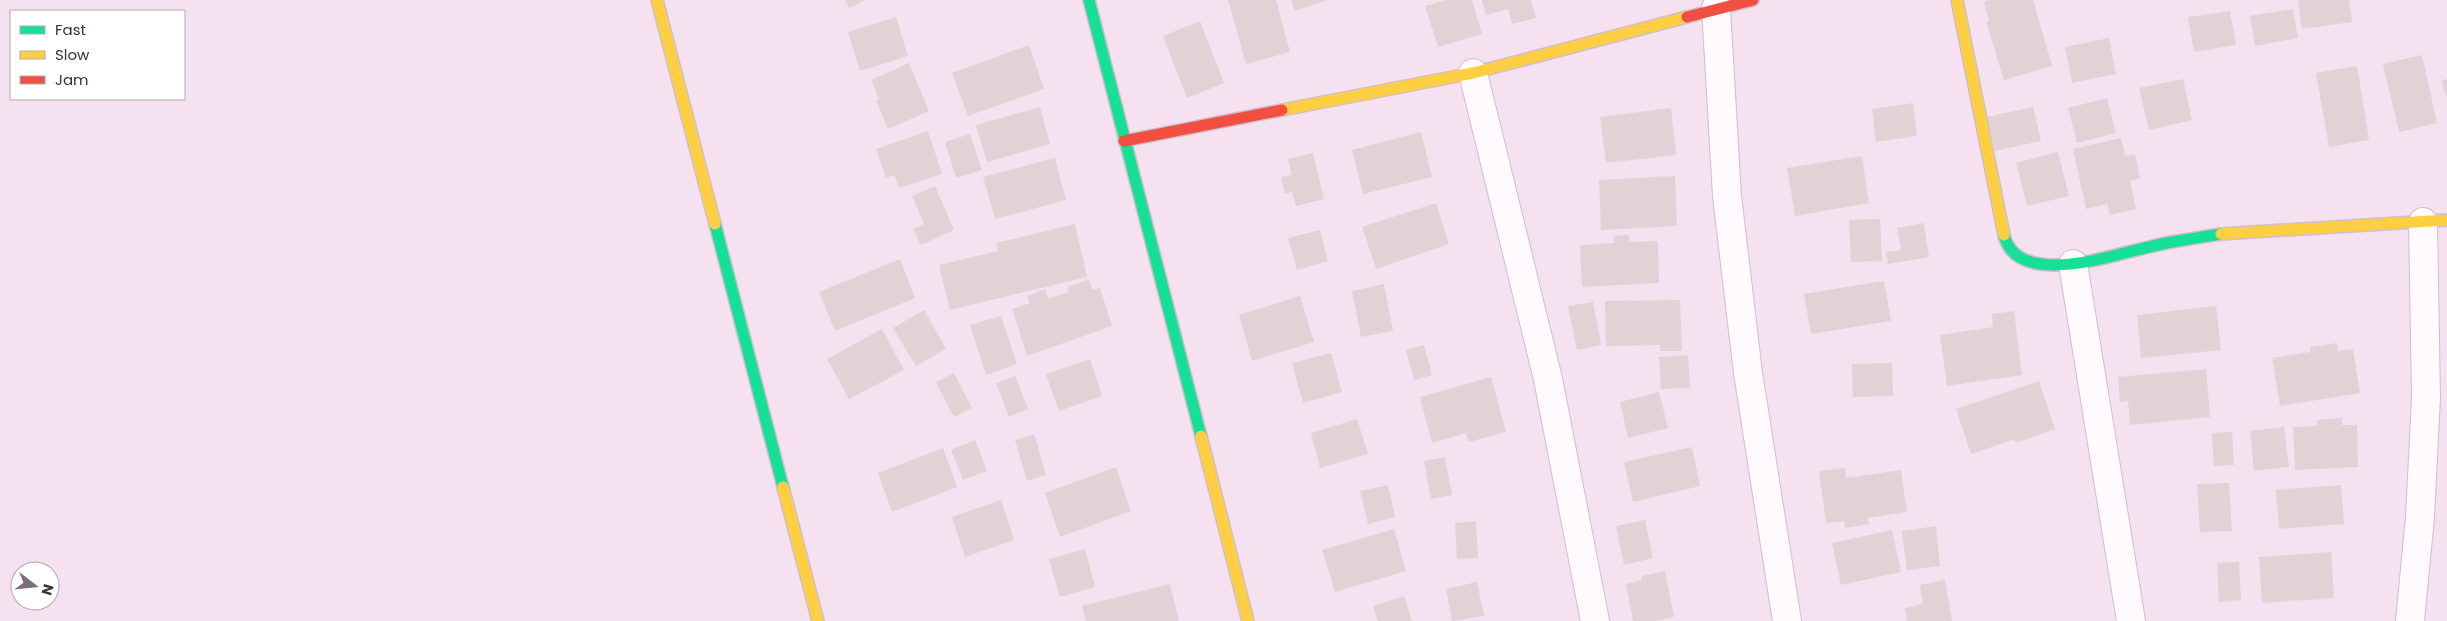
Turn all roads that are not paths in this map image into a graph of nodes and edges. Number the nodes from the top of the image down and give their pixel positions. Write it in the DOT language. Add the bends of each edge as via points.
graph roads {
  1 [pos="657,0"];
  2 [pos="1089,0"];
  3 [pos="1753,0"];
  4 [pos="1956,0"];
  5 [pos="1716,8"];
  6 [pos="1473,73"];
  7 [pos="1124,140"];
  8 [pos="2435,221"];
  9 [pos="2073,264"];
  10 [pos="818,621"];
  11 [pos="1248,621"];
  12 [pos="1595,621"];
  13 [pos="1787,621"];
  14 [pos="2131,621"];
  15 [pos="2410,621"];
  1 -- 10 [label="street"];
  2 -- 7 [label="street"];
  3 -- 5 [label="street"];
  4 -- 9 [label="street" via="2007,248 2020,258 2039,264"];
  5 -- 6 [label="street"];
  5 -- 13 [label="street" via="1729,216 1749,382"];
  6 -- 7 [label="street"];
  6 -- 12 [label="street" via="1548,379"];
  7 -- 11 [label="street"];
  8 -- 9 [label="street" via="2229,233"];
  8 -- 15 [label="street" via="2420,517"];
  9 -- 14 [label="street"];
}
